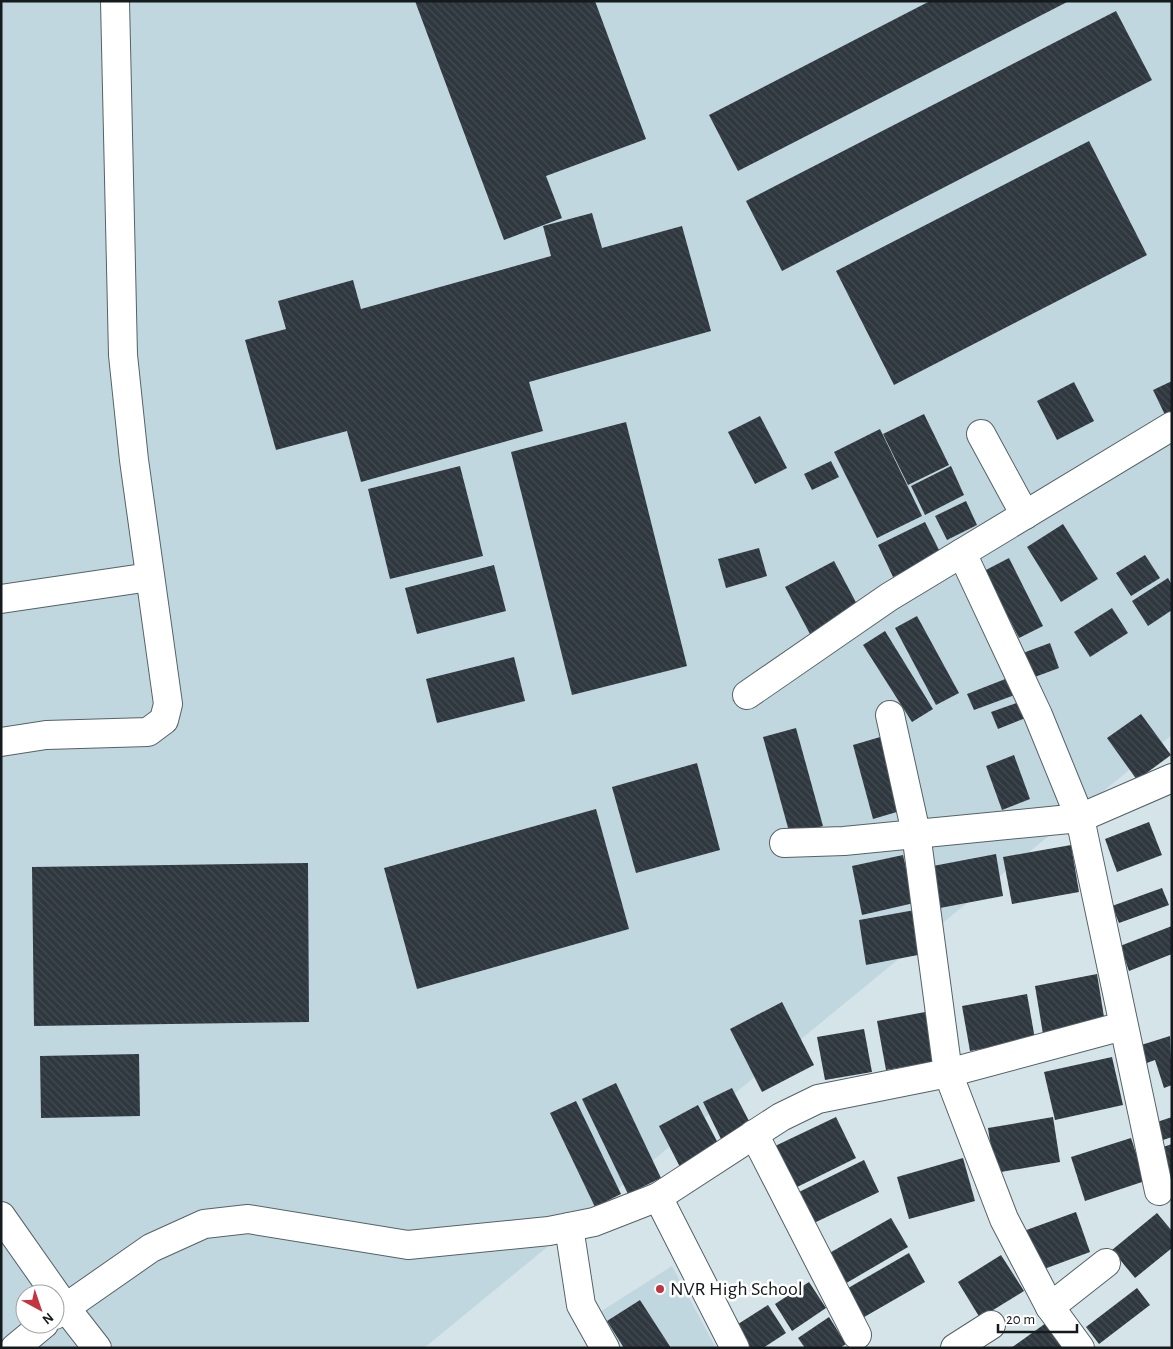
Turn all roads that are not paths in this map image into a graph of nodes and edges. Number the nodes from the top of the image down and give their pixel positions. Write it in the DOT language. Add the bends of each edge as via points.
graph roads {
  1 [pos="115,1"];
  2 [pos="1172,426"];
  3 [pos="981,434"];
  4 [pos="1025,515"];
  5 [pos="962,553"];
  6 [pos="150,577"];
  7 [pos="1,599"];
  8 [pos="747,695"];
  9 [pos="890,715"];
  10 [pos="1,742"];
  11 [pos="1172,778"];
  12 [pos="1080,818"];
  13 [pos="916,833"];
  14 [pos="784,843"];
  15 [pos="1123,1026"];
  16 [pos="948,1073"];
  17 [pos="754,1134"];
  18 [pos="1159,1191"];
  19 [pos="658,1197"];
  20 [pos="1,1216"];
  21 [pos="569,1227"];
  22 [pos="1106,1263"];
  23 [pos="38,1284"];
  24 [pos="1050,1307"];
  25 [pos="65,1309"];
  26 [pos="65,1324"];
  27 [pos="991,1325"];
  28 [pos="32,1334"];
  29 [pos="857,1334"];
  30 [pos="15,1348"];
  31 [pos="96,1348"];
  32 [pos="605,1348"];
  33 [pos="735,1348"];
  34 [pos="955,1348"];
  35 [pos="1080,1348"];
  1 -- 6 [label="street" via="123,355"];
  2 -- 4 [label="street"];
  3 -- 4 [label="street"];
  4 -- 5 [label="street"];
  5 -- 8 [label="street" via="889,597"];
  5 -- 12 [label="street" via="1038,715"];
  6 -- 7 [label="street"];
  6 -- 10 [label="street" via="168,704 164,720 148,732 46,735"];
  9 -- 13 [label="street"];
  11 -- 12 [label="street"];
  12 -- 13 [label="street"];
  12 -- 15 [label="street"];
  13 -- 14 [label="street"];
  13 -- 16 [label="street"];
  15 -- 16 [label="street"];
  15 -- 18 [label="street"];
  16 -- 17 [label="street" via="818,1099"];
  16 -- 24 [label="street" via="1004,1219"];
  17 -- 19 [label="street"];
  17 -- 29 [label="street"];
  19 -- 21 [label="street" via="594,1222"];
  19 -- 33 [label="street"];
  20 -- 23 [label="street"];
  21 -- 25 [label="street" via="408,1245 248,1219 204,1224 151,1248"];
  21 -- 32 [label="street" via="581,1305"];
  22 -- 24 [label="street"];
  24 -- 35 [label="street"];
  26 -- 31 [label="street"];
  27 -- 34 [label="street"];
  28 -- 30 [label="street"];
}
